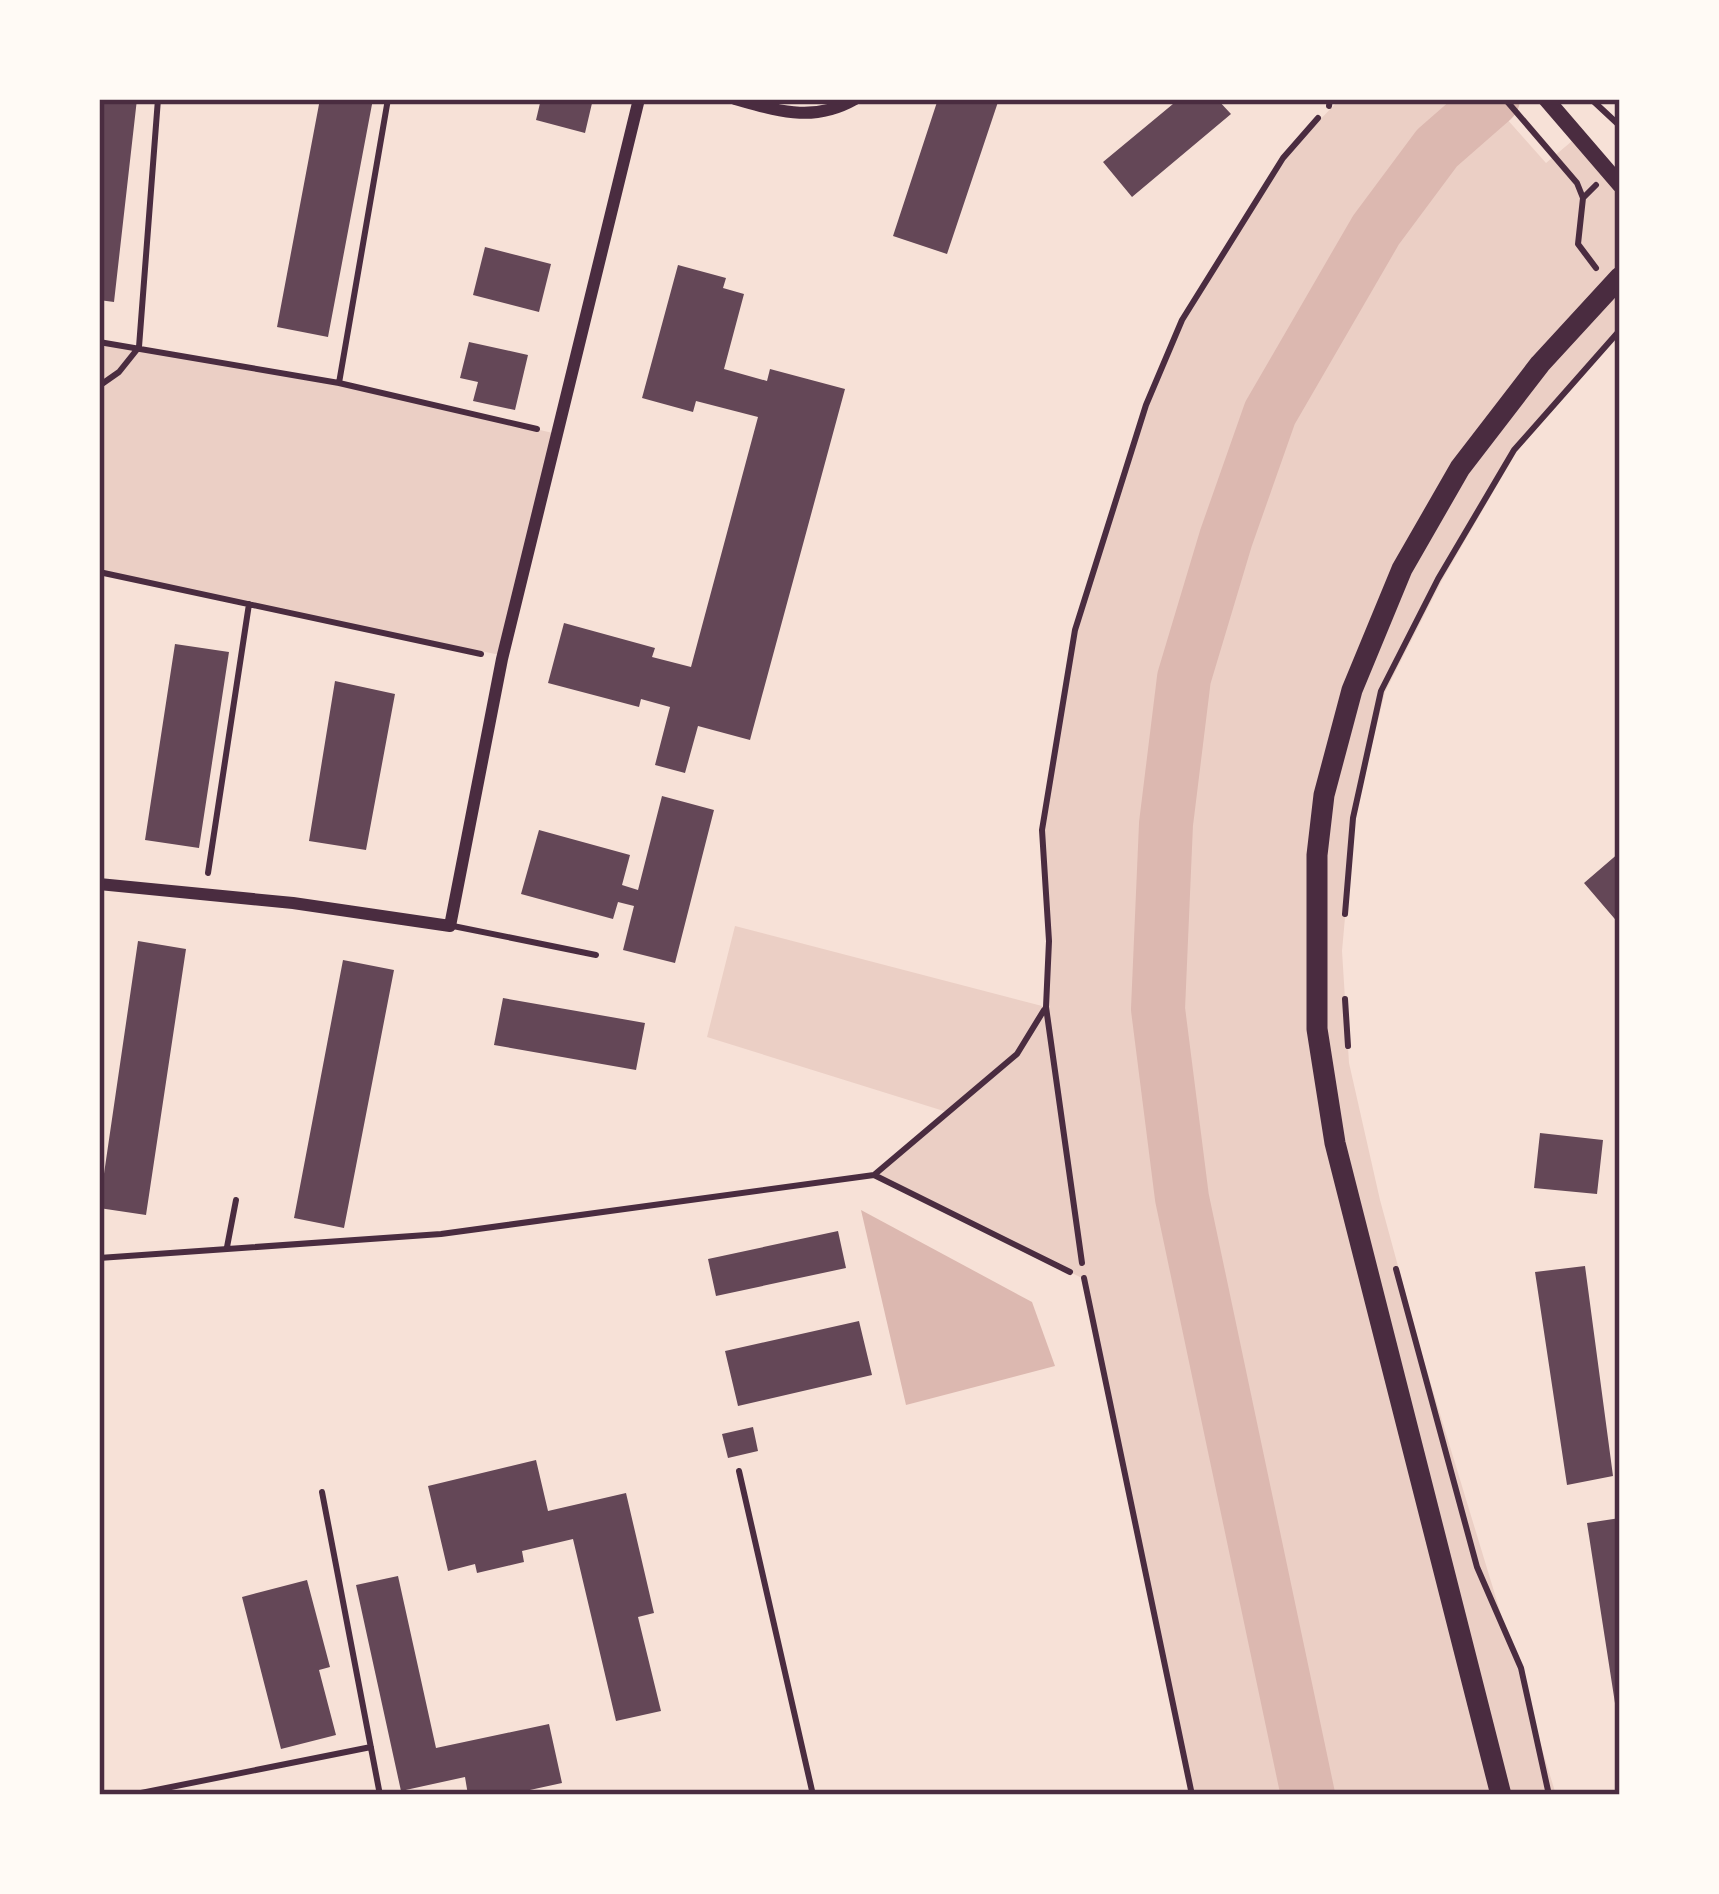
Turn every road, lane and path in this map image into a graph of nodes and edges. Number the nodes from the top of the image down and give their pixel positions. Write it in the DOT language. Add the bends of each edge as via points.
graph roads {
  1 [pos="158,99"];
  2 [pos="388,99"];
  3 [pos="639,99"];
  4 [pos="735,99"];
  5 [pos="855,99"];
  6 [pos="1505,99"];
  7 [pos="1546,99"];
  8 [pos="1592,99"];
  9 [pos="1329,102"];
  10 [pos="1620,126"];
  11 [pos="1615,179"];
  12 [pos="1583,199"];
  13 [pos="1578,244"];
  14 [pos="1620,277"];
  15 [pos="1620,329"];
  16 [pos="99,342"];
  17 [pos="139,347"];
  18 [pos="338,383"];
  19 [pos="99,386"];
  20 [pos="558,434"];
  21 [pos="99,572"];
  22 [pos="249,604"];
  23 [pos="502,659"];
  24 [pos="99,884"];
  25 [pos="205,895"];
  26 [pos="450,926"];
  27 [pos="1344,928"];
  28 [pos="596,955"];
  29 [pos="1345,995"];
  30 [pos="1046,1007"];
  31 [pos="1349,1063"];
  32 [pos="874,1175"];
  33 [pos="236,1200"];
  34 [pos="227,1247"];
  35 [pos="1391,1250"];
  36 [pos="99,1258"];
  37 [pos="1084,1279"];
  38 [pos="740,1471"];
  39 [pos="322,1492"];
  40 [pos="371,1747"];
  41 [pos="131,1795"];
  42 [pos="380,1795"];
  43 [pos="814,1795"];
  44 [pos="1192,1795"];
  45 [pos="1501,1795"];
  46 [pos="1549,1795"];
  1 -- 17 [label="path"];
  2 -- 18 [label="path"];
  3 -- 20 [label="street"];
  4 -- 5 [label="street" via="810,115"];
  6 -- 12 [label="path"];
  7 -- 11 [label="street"];
  8 -- 10 [label="path"];
  9 -- 30 [label="path" via="1283,158 1182,320 1145,405 1075,630 1042,830"];
  11 -- 12 [label="path"];
  12 -- 13 [label="path"];
  14 -- 45 [label="main road" via="1460,468 1402,569 1352,690 1317,855 1317,1030 1331,1123"];
  15 -- 27 [label="path" via="1514,450 1382,691 1353,818"];
  16 -- 17 [label="path"];
  17 -- 18 [label="path"];
  17 -- 19 [label="path"];
  18 -- 20 [label="path"];
  20 -- 23 [label="street"];
  21 -- 22 [label="path"];
  22 -- 23 [label="path"];
  22 -- 25 [label="path"];
  23 -- 26 [label="street"];
  24 -- 25 [label="street"];
  25 -- 26 [label="street"];
  26 -- 28 [label="lane"];
  29 -- 31 [label="path"];
  30 -- 32 [label="path" via="1017,1054"];
  30 -- 37 [label="path"];
  32 -- 34 [label="path" via="441,1234"];
  32 -- 37 [label="path"];
  33 -- 34 [label="path"];
  34 -- 36 [label="path"];
  35 -- 46 [label="path" via="1477,1567 1521,1669"];
  37 -- 44 [label="lane"];
  38 -- 43 [label="lane"];
  39 -- 40 [label="lane"];
  40 -- 41 [label="lane"];
  40 -- 42 [label="lane"];
}
